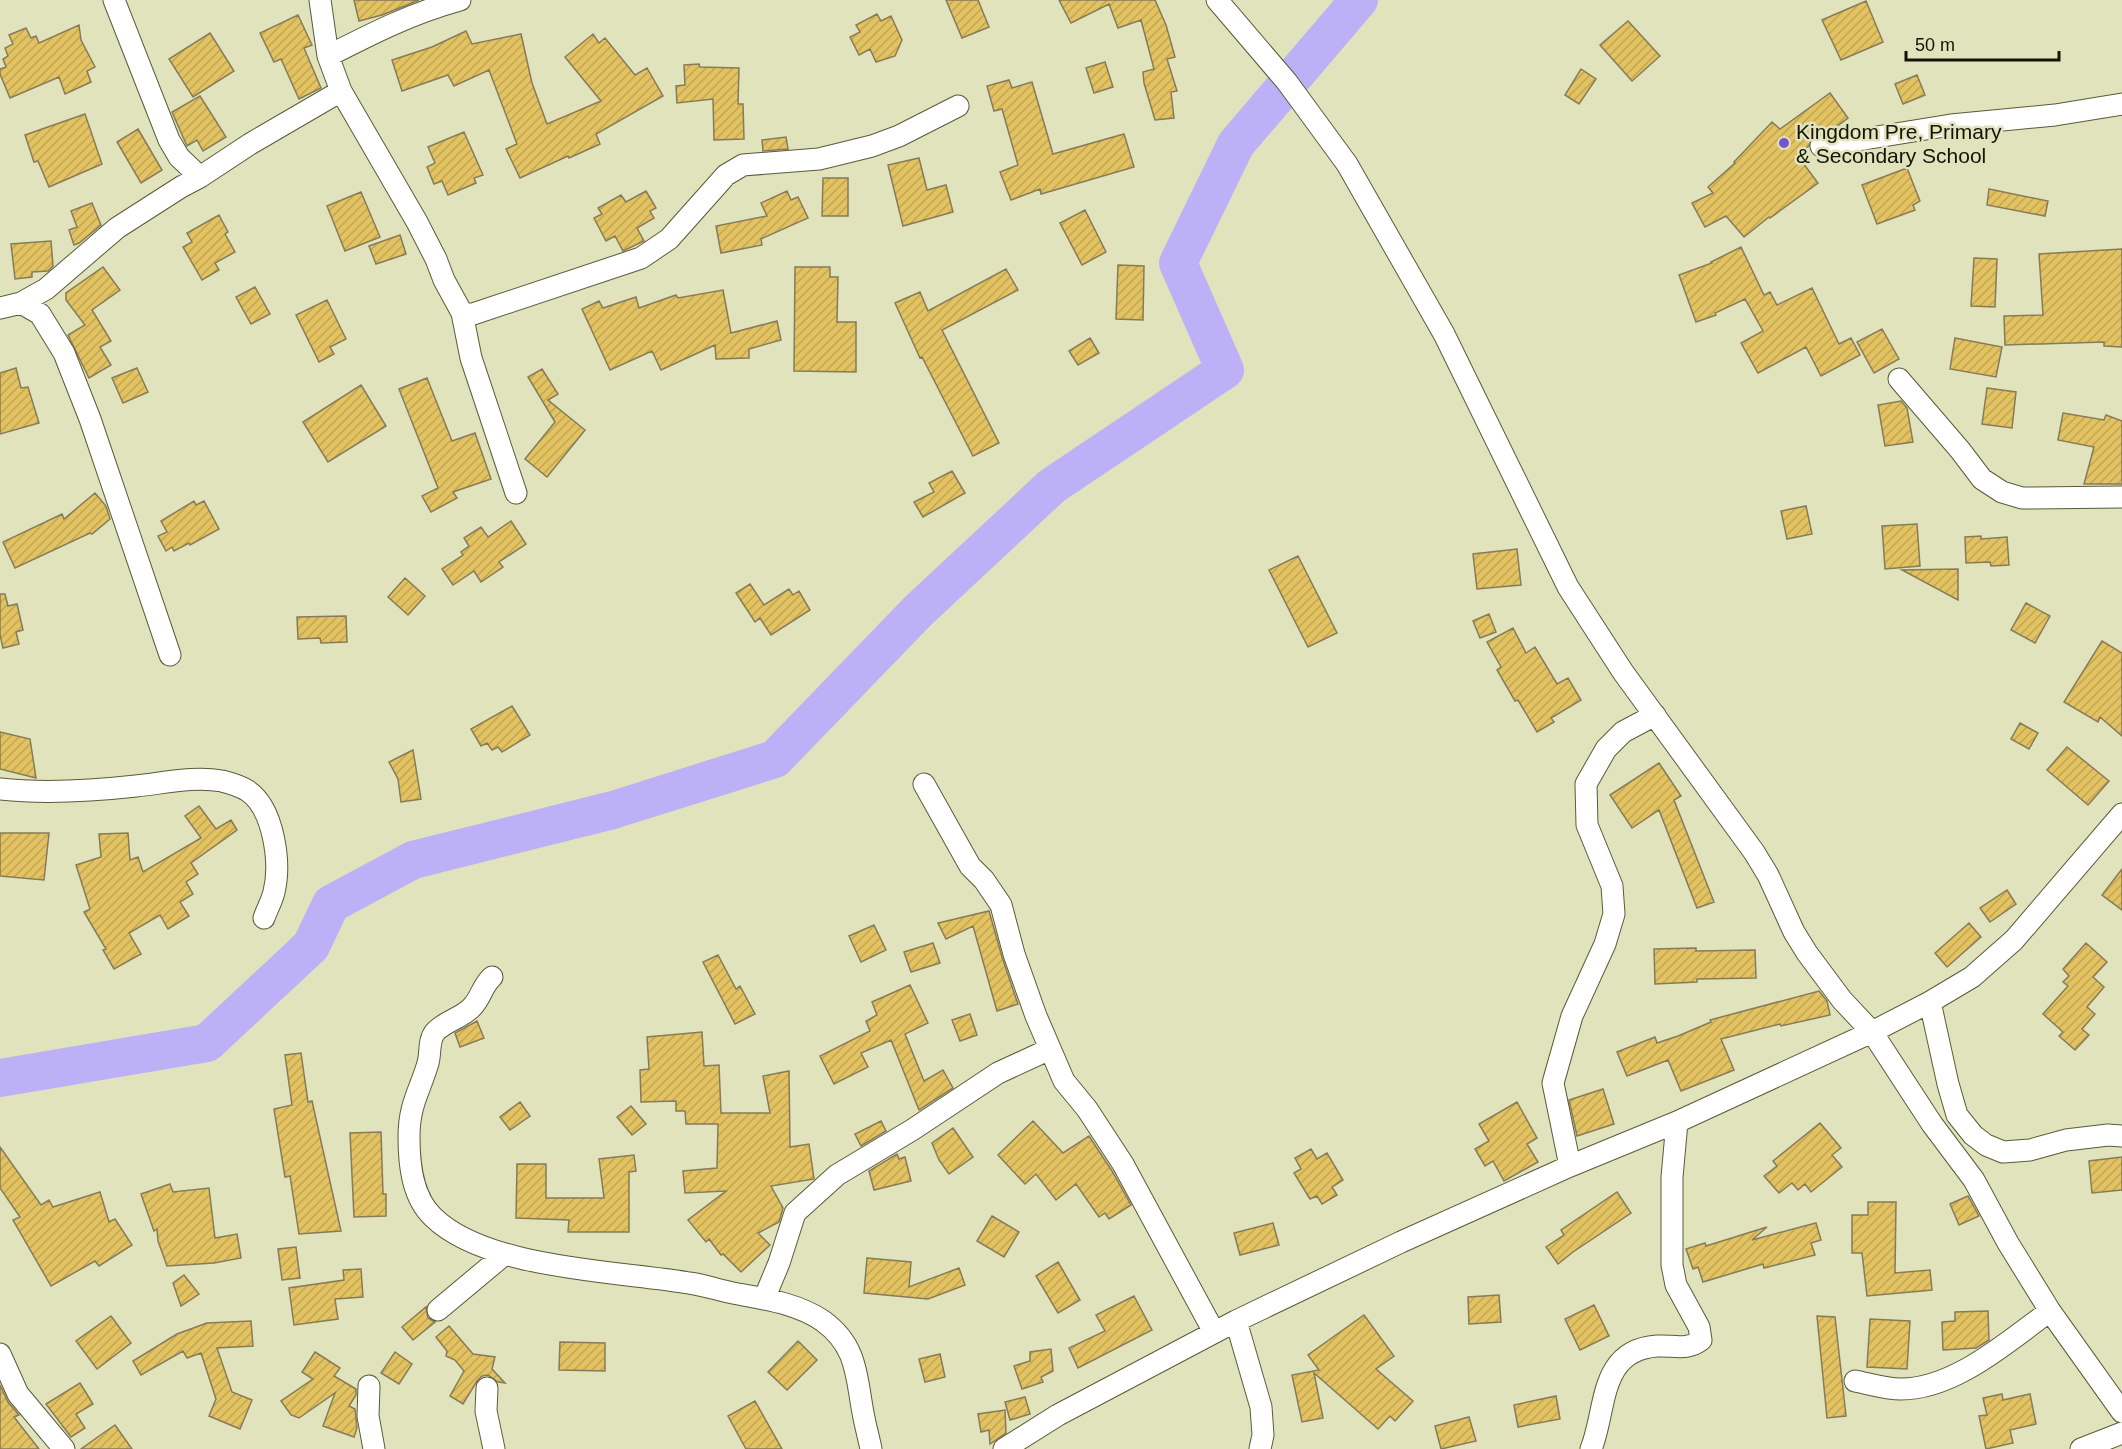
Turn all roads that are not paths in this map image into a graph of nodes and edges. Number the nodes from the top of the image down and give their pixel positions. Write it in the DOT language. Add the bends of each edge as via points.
graph roads {
  1 [pos="114,0"];
  2 [pos="320,0"];
  3 [pos="460,0"];
  4 [pos="1217,0"];
  5 [pos="328,56"];
  6 [pos="340,92"];
  7 [pos="2122,104"];
  8 [pos="958,106"];
  9 [pos="1821,146"];
  10 [pos="200,177"];
  11 [pos="21,303"];
  12 [pos="0,308"];
  13 [pos="462,313"];
  14 [pos="1899,379"];
  15 [pos="516,493"];
  16 [pos="2122,497"];
  17 [pos="170,655"];
  18 [pos="1655,715"];
  19 [pos="924,784"];
  20 [pos="0,789"];
  21 [pos="2122,814"];
  22 [pos="264,918"];
  23 [pos="492,977"];
  24 [pos="1930,1002"];
  25 [pos="1872,1032"];
  26 [pos="1050,1049"];
  27 [pos="1677,1122"];
  28 [pos="2122,1136"];
  29 [pos="1570,1167"];
  30 [pos="505,1254"];
  31 [pos="764,1299"];
  32 [pos="438,1310"];
  33 [pos="2050,1311"];
  34 [pos="1236,1321"];
  35 [pos="1214,1332"];
  36 [pos="0,1354"];
  37 [pos="1855,1381"];
  38 [pos="369,1386"];
  39 [pos="487,1388"];
  40 [pos="2122,1412"];
  41 [pos="2122,1433"];
  42 [pos="64,1449"];
  43 [pos="374,1449"];
  44 [pos="494,1449"];
  45 [pos="871,1449"];
  46 [pos="1004,1449"];
  47 [pos="1260,1449"];
  48 [pos="1591,1449"];
  49 [pos="2081,1449"];
  1 -- 10 [label="street" via="169,140 179,157"];
  2 -- 5 [label="street"];
  3 -- 5 [label="street" via="423,10"];
  4 -- 18 [label="street" via="1287,82 1347,164 1444,334 1568,587"];
  5 -- 6 [label="street"];
  6 -- 10 [label="street"];
  6 -- 13 [label="street" via="417,222"];
  7 -- 9 [label="street"];
  8 -- 13 [label="street" via="872,146 819,159 743,165 726,175 669,239 641,258 482,312"];
  10 -- 11 [label="street" via="117,228 46,289"];
  11 -- 12 [label="street"];
  11 -- 17 [label="street" via="40,314 64,353"];
  13 -- 15 [label="street" via="471,358"];
  14 -- 16 [label="street" via="1982,479 2002,492 2022,498"];
  18 -- 25 [label="street" via="1754,852 1807,953"];
  18 -- 29 [label="street" via="1623,732 1606,749 1586,784 1587,825 1612,886 1614,914 1601,954 1572,1016 1553,1083"];
  19 -- 26 [label="street" via="970,866 1001,905 1014,954"];
  20 -- 22 [label="street" via="68,792 189,780 223,781 248,790 262,806 275,849 274,892"];
  21 -- 24 [label="street" via="2014,940 1972,977"];
  23 -- 30 [label="street" via="470,1009 433,1035 425,1073 412,1103 409,1148 411,1173 431,1216 449,1231"];
  24 -- 25 [label="street"];
  24 -- 28 [label="street" via="1957,1115 1986,1145 2003,1152 2066,1140"];
  25 -- 27 [label="street"];
  25 -- 33 [label="street" via="1974,1180"];
  26 -- 31 [label="street" via="998,1073 837,1175 795,1213"];
  26 -- 35 [label="street" via="1064,1081 1123,1164"];
  27 -- 29 [label="street"];
  27 -- 48 [label="street" via="1672,1177 1672,1265 1676,1285 1699,1328 1701,1340 1694,1346 1646,1347 1630,1354 1608,1381"];
  29 -- 34 [label="street"];
  30 -- 31 [label="street" via="594,1271 690,1283"];
  30 -- 32 [label="street"];
  31 -- 45 [label="street" via="798,1307 823,1321 844,1340 857,1370"];
  33 -- 37 [label="street" via="1977,1363 1932,1384 1900,1389"];
  33 -- 40 [label="street"];
  34 -- 35 [label="street"];
  34 -- 47 [label="street" via="1261,1407"];
  35 -- 46 [label="street" via="1058,1415"];
  36 -- 42 [label="street" via="18,1394"];
  38 -- 43 [label="street" via="368,1416"];
  39 -- 44 [label="street" via="486,1411"];
  41 -- 49 [label="street"];
}
